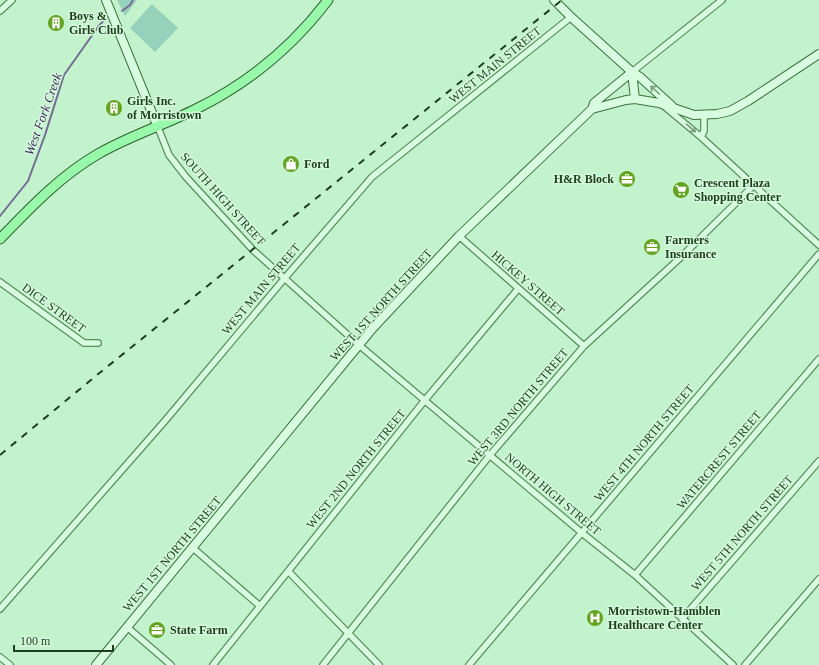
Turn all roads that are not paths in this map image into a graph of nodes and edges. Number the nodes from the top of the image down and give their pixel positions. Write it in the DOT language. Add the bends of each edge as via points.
graph roads {
  1 [pos="12,0"];
  2 [pos="106,0"];
  3 [pos="328,0"];
  4 [pos="554,0"];
  5 [pos="722,0"];
  6 [pos="0,11"];
  7 [pos="571,17"];
  8 [pos="819,54"];
  9 [pos="632,72"];
  10 [pos="635,99"];
  11 [pos="659,102"];
  12 [pos="592,109"];
  13 [pos="676,109"];
  14 [pos="704,115"];
  15 [pos="157,125"];
  16 [pos="701,137"];
  17 [pos="753,186"];
  18 [pos="459,236"];
  19 [pos="0,240"];
  20 [pos="819,246"];
  21 [pos="819,254"];
  22 [pos="284,279"];
  23 [pos="0,282"];
  24 [pos="518,289"];
  25 [pos="98,343"];
  26 [pos="359,345"];
  27 [pos="584,346"];
  28 [pos="819,359"];
  29 [pos="425,400"];
  30 [pos="490,455"];
  31 [pos="819,461"];
  32 [pos="582,533"];
  33 [pos="193,548"];
  34 [pos="288,571"];
  35 [pos="636,575"];
  36 [pos="819,579"];
  37 [pos="260,606"];
  38 [pos="0,609"];
  39 [pos="682,619"];
  40 [pos="127,627"];
  41 [pos="349,633"];
  42 [pos="0,657"];
  43 [pos="10,665"];
  44 [pos="96,665"];
  45 [pos="171,665"];
  46 [pos="213,665"];
  47 [pos="323,665"];
  48 [pos="379,665"];
  49 [pos="469,665"];
  50 [pos="733,665"];
  51 [pos="745,665"];
  1 -- 6 [label="street"];
  2 -- 15 [label="main road"];
  3 -- 15 [label="main road" via="313,20 281,53 245,81 197,108"];
  4 -- 7 [label="main road"];
  5 -- 9 [label="street, WEST 1ST NORTH STREET"];
  7 -- 9 [label="main road"];
  7 -- 22 [label="street, WEST MAIN STREET" via="372,177"];
  8 -- 14 [label="main road" via="730,111"];
  9 -- 10 [label="main road"];
  9 -- 12 [label="main road, WEST 1ST NORTH STREET" via="594,103"];
  13 -- 9 [label="main road, one-way"];
  10 -- 11 [label="main road"];
  10 -- 12 [label="main road"];
  11 -- 13 [label="main road"];
  11 -- 16 [label="street, one-way"];
  12 -- 18 [label="main road, WEST 1ST NORTH STREET"];
  13 -- 14 [label="main road" via="688,114"];
  14 -- 16 [label="street" via="704,131"];
  15 -- 19 [label="main road" via="116,144 75,169 43,195"];
  15 -- 22 [label="street, SOUTH HIGH STREET" via="169,155 186,177 253,250"];
  16 -- 17 [label="street"];
  17 -- 20 [label="street"];
  17 -- 27 [label="street, WEST 3RD NORTH STREET" via="680,258"];
  18 -- 24 [label="street, HICKEY STREET"];
  18 -- 26 [label="main road, WEST 1ST NORTH STREET"];
  21 -- 32 [label="street, WEST 4TH NORTH STREET"];
  22 -- 26 [label="street, NORTH HIGH STREET"];
  22 -- 38 [label="street, WEST MAIN STREET" via="164,422"];
  23 -- 25 [label="street, DICE STREET" via="84,343"];
  24 -- 27 [label="street, HICKEY STREET"];
  24 -- 29 [label="street, WEST 2ND NORTH STREET"];
  26 -- 29 [label="street, NORTH HIGH STREET"];
  26 -- 33 [label="main road, WEST 1ST NORTH STREET"];
  27 -- 30 [label="street, WEST 3RD NORTH STREET"];
  28 -- 35 [label="street, WATERCREST STREET"];
  29 -- 30 [label="street, NORTH HIGH STREET"];
  29 -- 34 [label="street, WEST 2ND NORTH STREET"];
  30 -- 32 [label="street, NORTH HIGH STREET"];
  30 -- 41 [label="street, WEST 3RD NORTH STREET"];
  31 -- 39 [label="street, WEST 5TH NORTH STREET"];
  32 -- 35 [label="street, NORTH HIGH STREET"];
  32 -- 49 [label="street, WEST 4TH NORTH STREET"];
  33 -- 37 [label="street"];
  33 -- 40 [label="main road, WEST 1ST NORTH STREET"];
  34 -- 37 [label="street, WEST 2ND NORTH STREET"];
  34 -- 41 [label="street"];
  35 -- 39 [label="street, NORTH HIGH STREET"];
  36 -- 51 [label="street"];
  37 -- 46 [label="street, WEST 2ND NORTH STREET"];
  39 -- 50 [label="street, NORTH HIGH STREET"];
  40 -- 44 [label="main road, WEST 1ST NORTH STREET"];
  40 -- 45 [label="street"];
  41 -- 47 [label="street, WEST 3RD NORTH STREET"];
  41 -- 48 [label="street"];
  42 -- 43 [label="street"];
}
